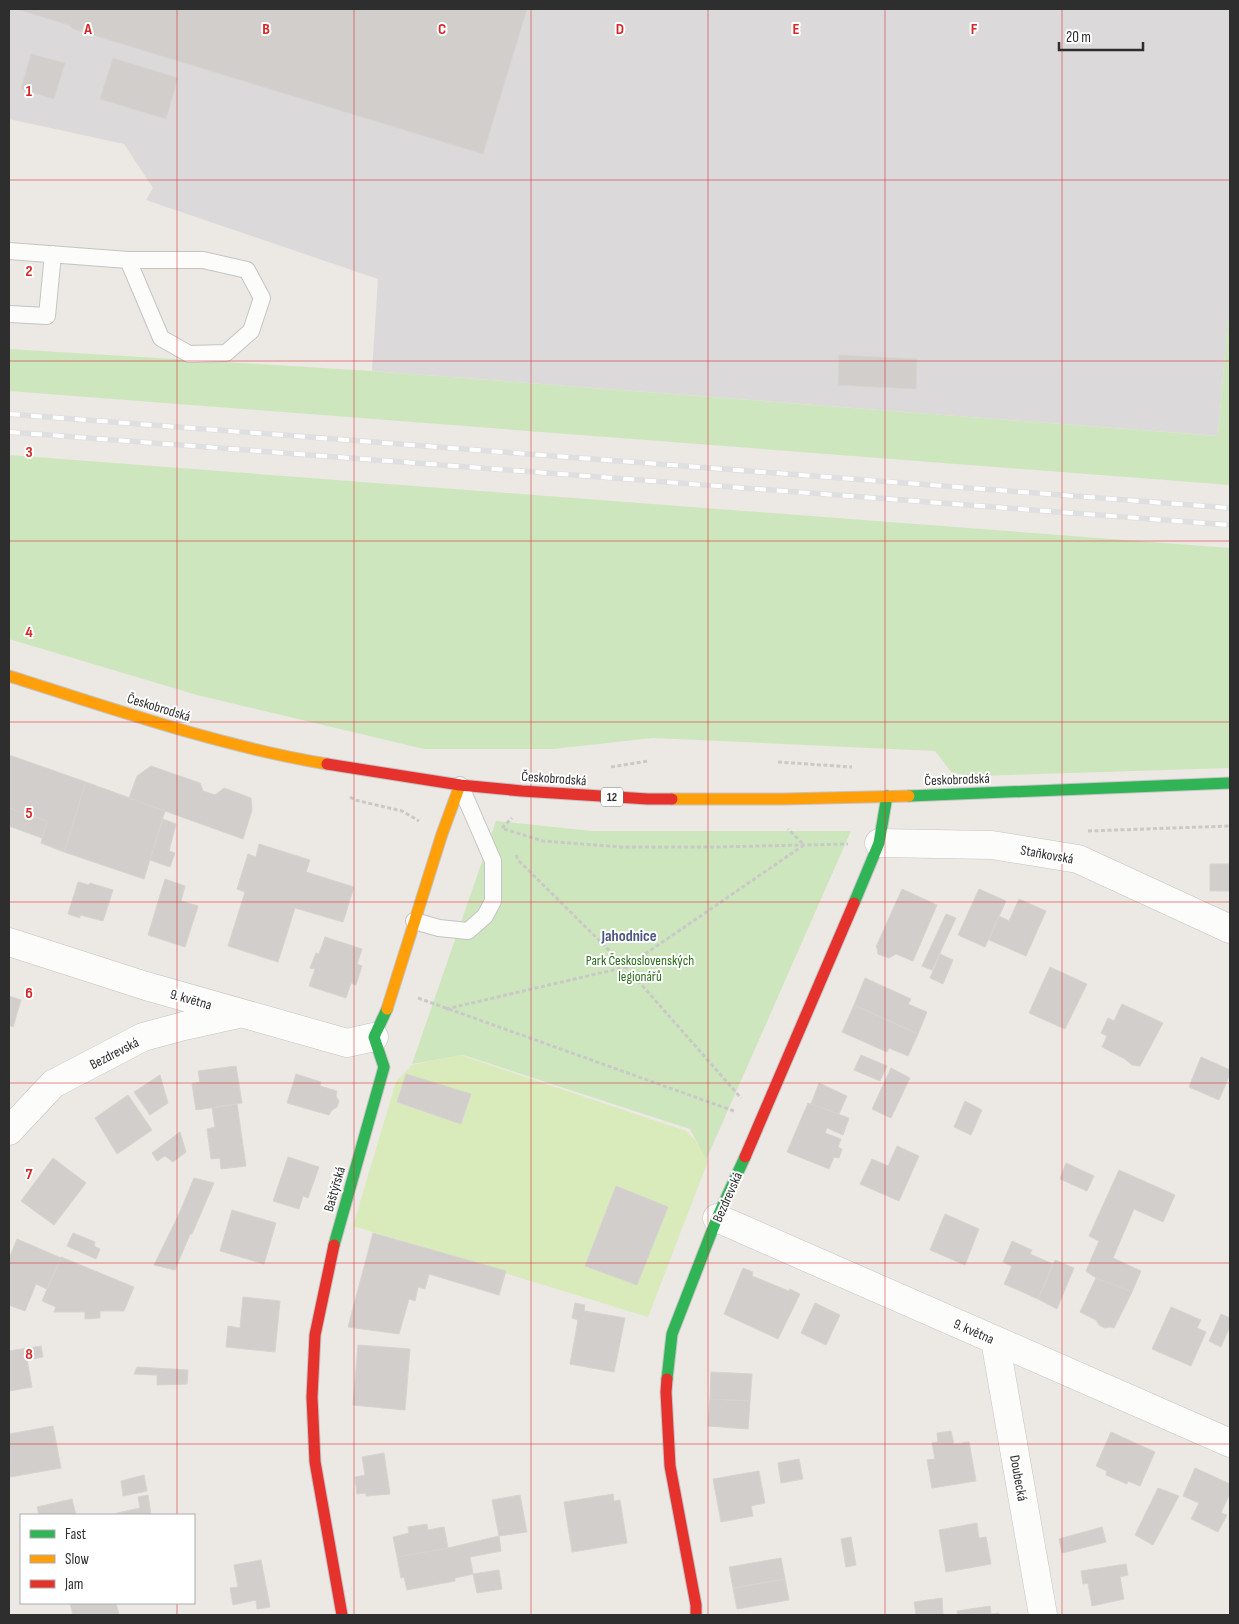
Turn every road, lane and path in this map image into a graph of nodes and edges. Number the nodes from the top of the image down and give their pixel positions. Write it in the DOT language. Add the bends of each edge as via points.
graph roads {
  1 [pos="9,251"];
  2 [pos="53,254"];
  3 [pos="128,260"];
  4 [pos="9,314"];
  5 [pos="9,676"];
  6 [pos="1230,783"];
  7 [pos="460,785"];
  8 [pos="347,795"];
  9 [pos="887,796"];
  10 [pos="1230,826"];
  11 [pos="788,829"];
  12 [pos="1088,832"];
  13 [pos="442,834"];
  14 [pos="506,836"];
  15 [pos="879,843"];
  16 [pos="804,845"];
  17 [pos="514,852"];
  18 [pos="414,921"];
  19 [pos="1230,929"];
  20 [pos="9,942"];
  21 [pos="626,967"];
  22 [pos="146,986"];
  23 [pos="394,989"];
  24 [pos="446,1009"];
  25 [pos="240,1013"];
  26 [pos="143,1037"];
  27 [pos="374,1037"];
  28 [pos="761,1121"];
  29 [pos="9,1131"];
  30 [pos="717,1218"];
  31 [pos="995,1340"];
  32 [pos="1230,1444"];
  33 [pos="342,1615"];
  34 [pos="696,1615"];
  35 [pos="1043,1615"];
  1 -- 2 [label="lane"];
  2 -- 3 [label="lane"];
  2 -- 4 [label="lane" via="47,316"];
  3 -- 3 [label="lane" via="161,338 189,354 226,353 251,331 262,298 247,270 203,260"];
  5 -- 7 [label="street, Českobrodská / 12" via="188,732 291,758"];
  6 -- 9 [label="street, Českobrodská / 12"];
  7 -- 9 [label="street, Českobrodská / 12" via="648,799"];
  7 -- 13 [label="street"];
  7 -- 18 [label="lane" via="493,861 493,901 485,916 468,931"];
  8 -- 13 [label="path" via="355,800 402,811"];
  9 -- 15 [label="street, Bezdrevská"];
  10 -- 12 [label="path"];
  11 -- 16 [label="path"];
  13 -- 18 [label="street"];
  14 -- 16 [label="path" via="501,828 543,841 621,847"];
  15 -- 16 [label="path"];
  15 -- 19 [label="street, Staňkovská" via="992,845 1078,859"];
  15 -- 28 [label="street, Bezdrevská"];
  16 -- 21 [label="path"];
  17 -- 21 [label="path" via="518,860"];
  18 -- 23 [label="street"];
  20 -- 22 [label="street, 9. května"];
  21 -- 24 [label="path"];
  21 -- 28 [label="path"];
  22 -- 25 [label="street, 9. května"];
  22 -- 26 [label="street" via="157,1003 152,1022"];
  23 -- 24 [label="path"];
  23 -- 27 [label="street"];
  24 -- 28 [label="path"];
  25 -- 26 [label="street, Bezdrevská"];
  25 -- 27 [label="street, 9. května" via="346,1043"];
  26 -- 29 [label="street, Bezdrevská" via="53,1084"];
  27 -- 33 [label="street, Baštýřská" via="384,1067 335,1240 314,1352 315,1462"];
  28 -- 30 [label="street, Bezdrevská"];
  30 -- 31 [label="street, 9. května"];
  30 -- 34 [label="street, Bezdrevská" via="672,1334 666,1392 670,1466"];
  31 -- 32 [label="street, 9. května"];
  31 -- 35 [label="street, Doubecká"];
}
